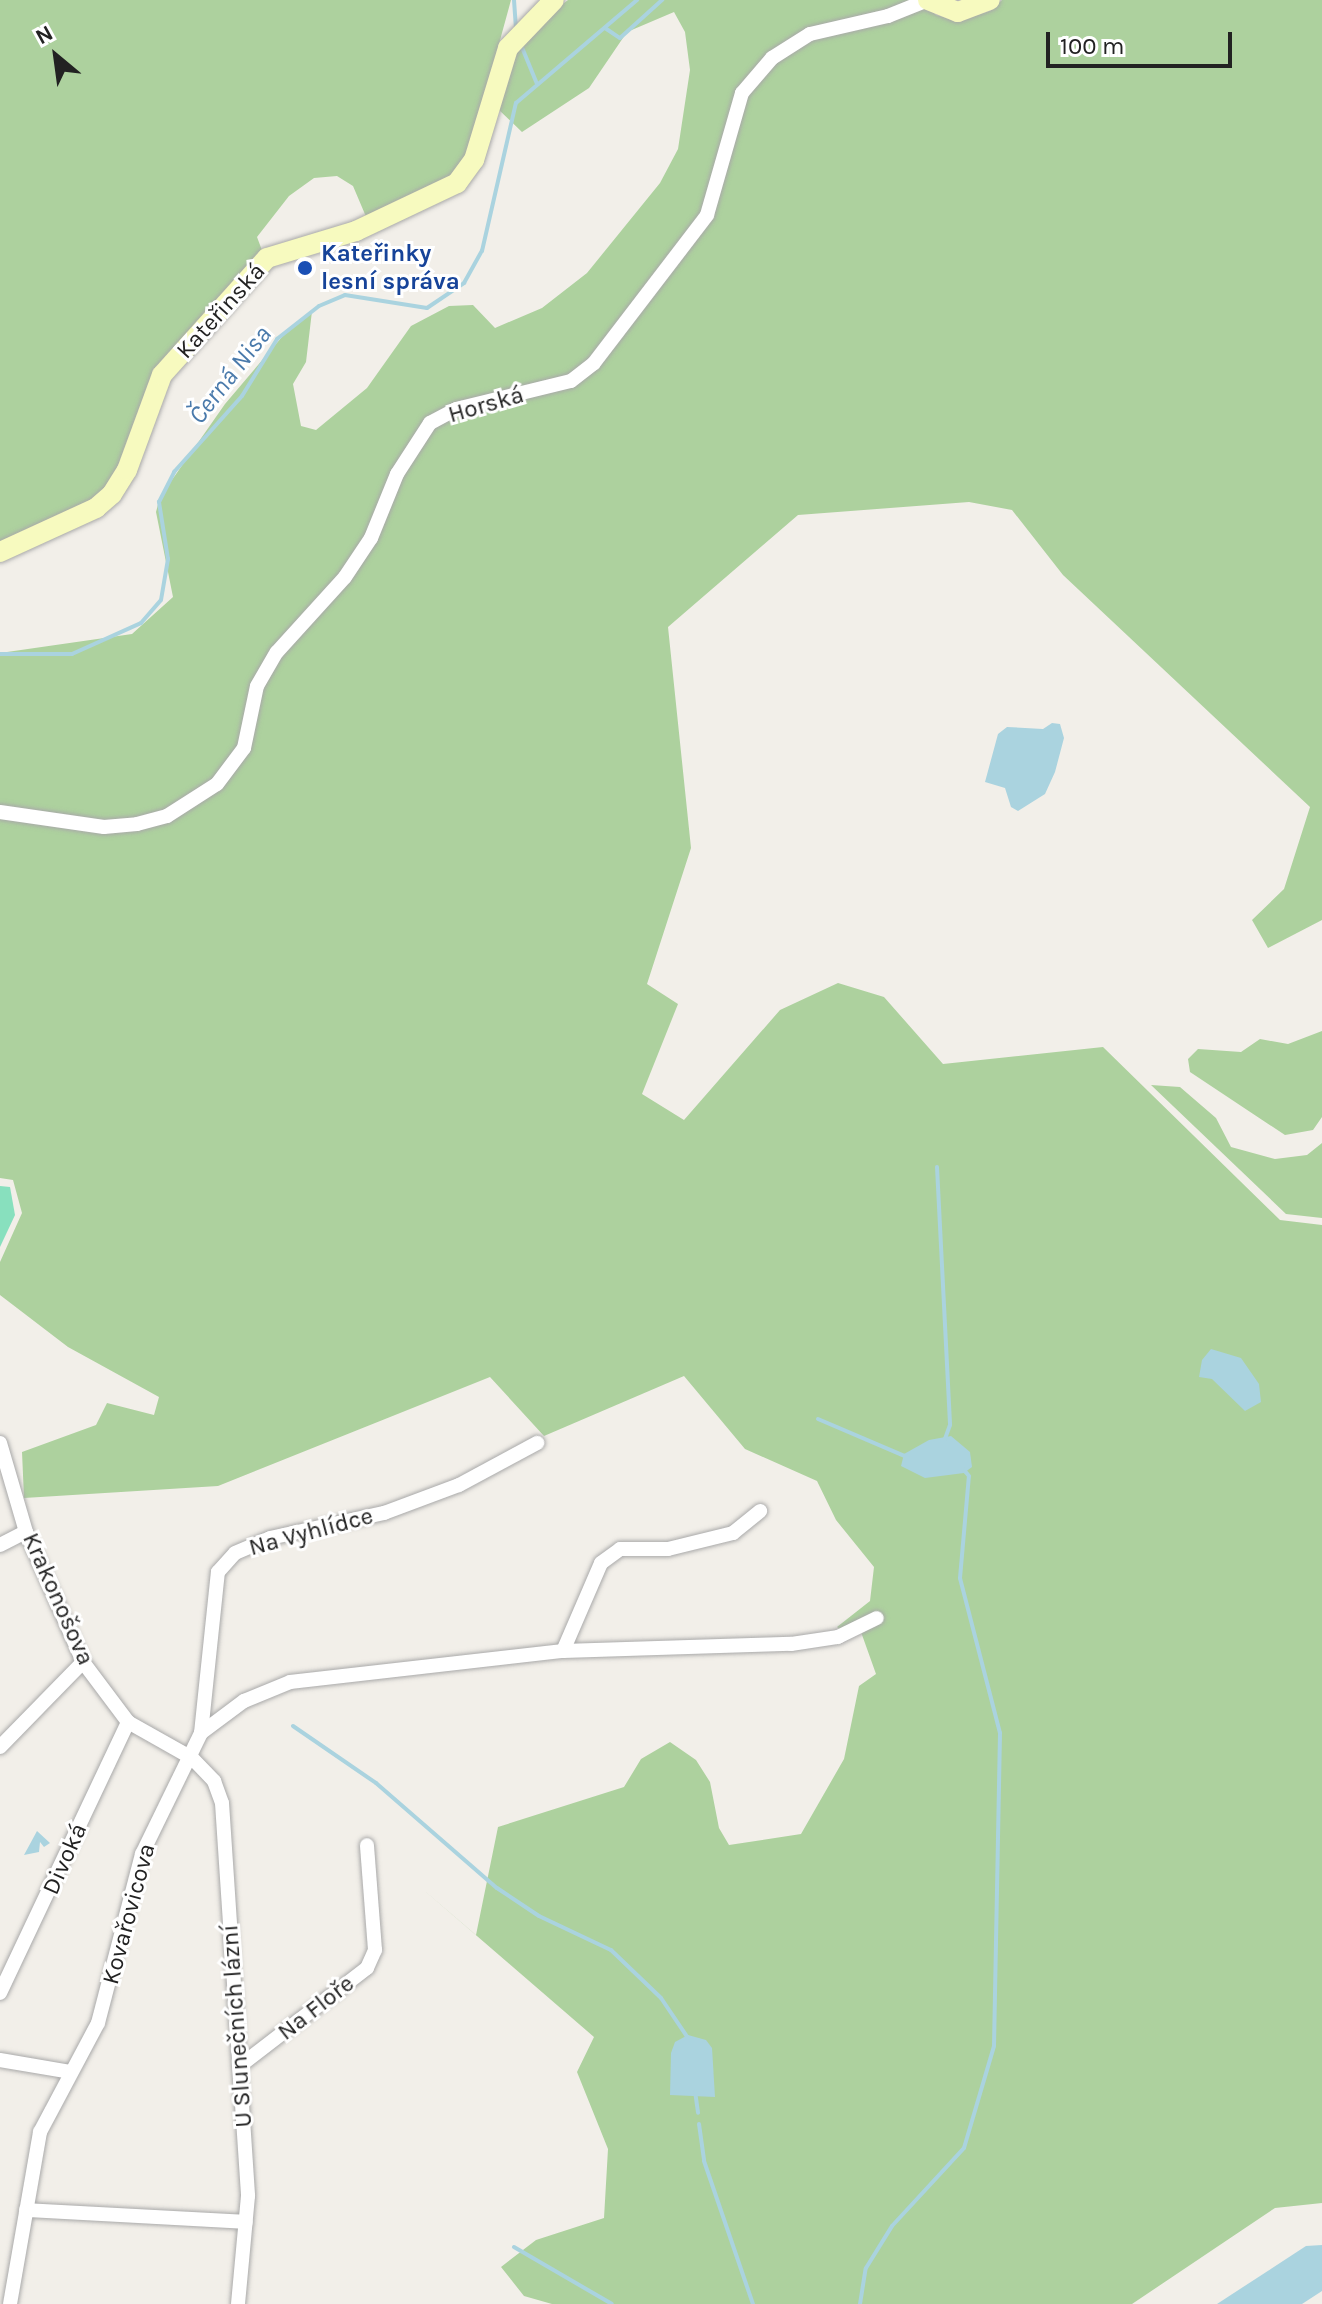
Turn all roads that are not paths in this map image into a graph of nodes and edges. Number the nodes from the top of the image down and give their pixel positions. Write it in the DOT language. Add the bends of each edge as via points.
graph roads {
  1 [pos="554,0"];
  2 [pos="928,0"];
  3 [pos="990,0"];
  4 [pos="0,552"];
  5 [pos="0,812"];
  6 [pos="0,1443"];
  7 [pos="537,1443"];
  8 [pos="760,1511"];
  9 [pos="26,1532"];
  10 [pos="0,1545"];
  11 [pos="877,1618"];
  12 [pos="563,1651"];
  13 [pos="83,1662"];
  14 [pos="128,1722"];
  15 [pos="201,1733"];
  16 [pos="0,1747"];
  17 [pos="192,1758"];
  18 [pos="367,1845"];
  19 [pos="0,1993"];
  20 [pos="0,2060"];
  21 [pos="241,2065"];
  22 [pos="70,2072"];
  23 [pos="26,2210"];
  24 [pos="246,2222"];
  25 [pos="0,2300"];
  26 [pos="9,2304"];
  27 [pos="238,2304"];
  1 -- 4 [label="street, Kateřinská" via="508,48 474,160 457,183 356,231 267,258 162,375 127,470 112,494 96,508"];
  2 -- 3 [label="street, Horská" via="958,12"];
  2 -- 5 [label="street, Horská" via="888,16 810,34 772,58 742,93 707,215 594,363 571,381 456,409 430,423 397,474 371,538 257,686 244,748 217,784 167,816 137,824 104,827"];
  6 -- 9 [label="street, Krakonošova"];
  7 -- 15 [label="street, Na Vyhlídce" via="459,1485 384,1513 270,1538 235,1553 218,1572 212,1602"];
  8 -- 12 [label="street" via="733,1533 668,1549 620,1549 601,1563"];
  9 -- 10 [label="street"];
  9 -- 13 [label="street, Krakonošova"];
  11 -- 12 [label="street" via="838,1637 791,1644"];
  12 -- 15 [label="street" via="290,1682 244,1701"];
  13 -- 14 [label="street, Krakonošova"];
  13 -- 16 [label="street"];
  14 -- 17 [label="street, Krakonošova"];
  14 -- 19 [label="street, Divoká"];
  15 -- 17 [label="street, Na Vyhlídce"];
  17 -- 21 [label="street, U Slunečních lázní" via="214,1781 222,1803"];
  17 -- 22 [label="street, Kovařovicova" via="142,1854 104,2007"];
  18 -- 21 [label="street, Na Floře" via="375,1950 367,1968"];
  20 -- 22 [label="street"];
  21 -- 24 [label="street, U Slunečních lázní"];
  22 -- 23 [label="street, Kovařovicova" via="40,2132"];
  23 -- 24 [label="street"];
  23 -- 26 [label="street, Kovařovicova"];
  24 -- 27 [label="street, U Slunečních lázní"];
  25 -- 26 [label="street"];
}
